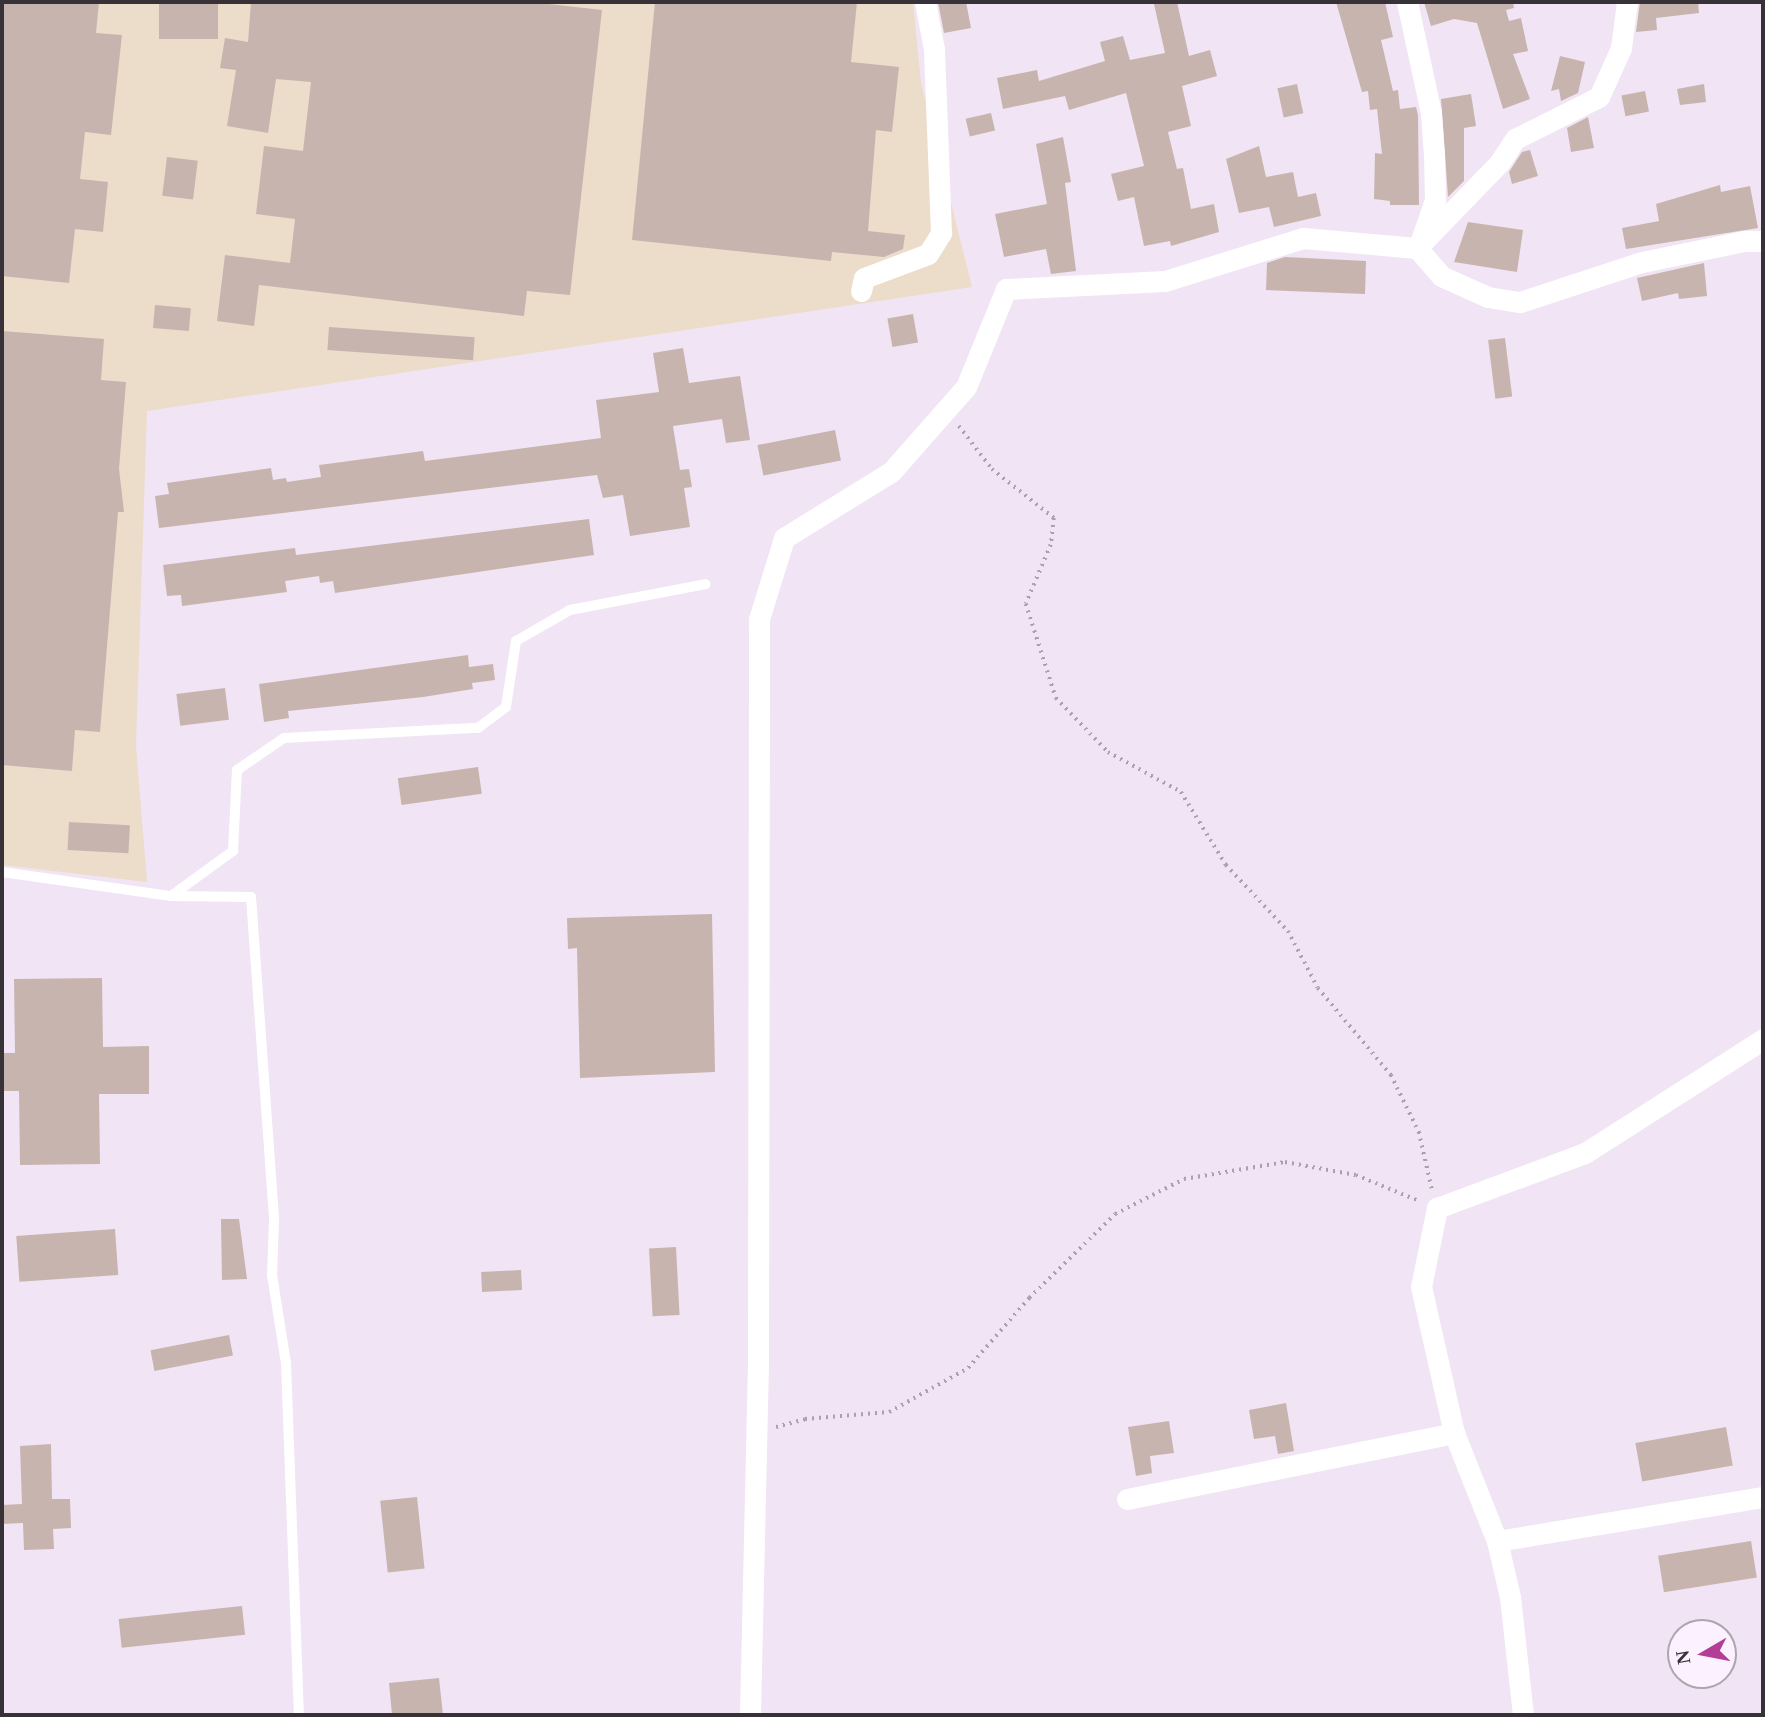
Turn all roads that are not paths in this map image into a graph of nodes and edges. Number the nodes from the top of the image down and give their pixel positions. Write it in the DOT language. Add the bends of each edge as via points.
graph roads {
  1 [pos="925,2"];
  2 [pos="1407,2"];
  3 [pos="1626,2"];
  4 [pos="1763,241"];
  5 [pos="1418,248"];
  6 [pos="861,291"];
  7 [pos="706,584"];
  8 [pos="2,872"];
  9 [pos="171,896"];
  10 [pos="1763,1039"];
  11 [pos="1454,1433"];
  12 [pos="1763,1497"];
  13 [pos="1128,1499"];
  14 [pos="1497,1541"];
  15 [pos="299,1715"];
  16 [pos="750,1715"];
  17 [pos="1523,1715"];
  1 -- 6 [label="street" via="933,49 941,233 928,254 864,278"];
  2 -- 5 [label="street" via="1431,113 1434,152 1436,200"];
  3 -- 5 [label="street" via="1621,48 1599,97 1514,139 1500,162"];
  4 -- 5 [label="street" via="1642,262 1520,302 1488,296 1441,276"];
  5 -- 16 [label="street" via="1303,238 1165,281 1006,289 966,387 891,472 784,538 758,619 758,1431"];
  7 -- 9 [label="lane" via="570,610 516,642 506,707 478,728 284,738 237,770 233,850"];
  8 -- 9 [label="lane"];
  9 -- 15 [label="lane" via="251,897 274,1221 272,1275 286,1363"];
  10 -- 11 [label="street" via="1585,1153 1437,1208 1421,1287"];
  11 -- 13 [label="street"];
  11 -- 14 [label="street"];
  12 -- 14 [label="street"];
  14 -- 17 [label="street" via="1510,1597"];
}
